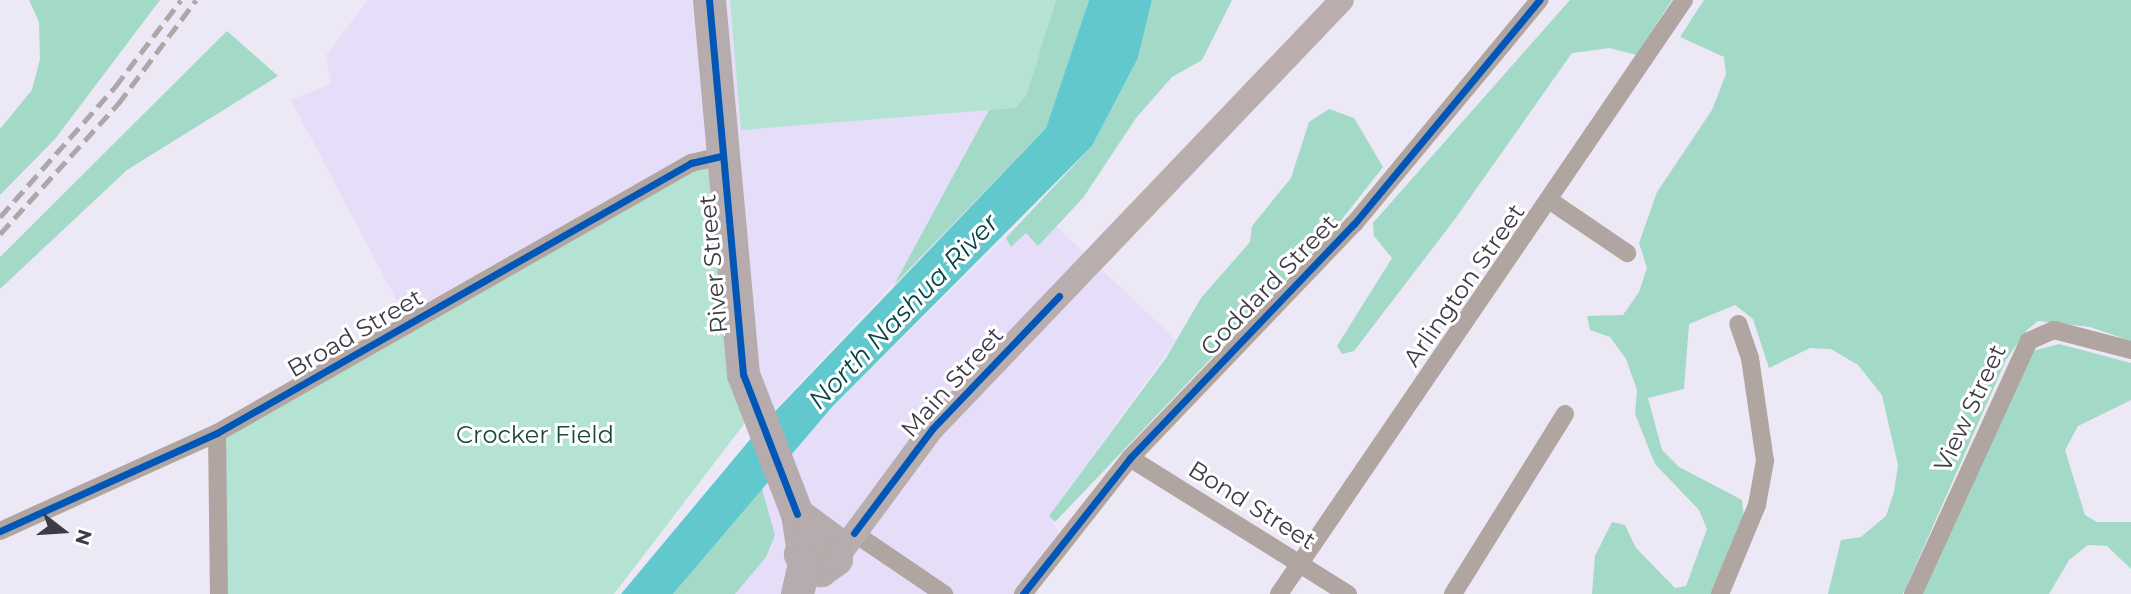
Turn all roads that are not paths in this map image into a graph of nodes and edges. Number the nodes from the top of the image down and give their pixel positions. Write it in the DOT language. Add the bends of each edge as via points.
graph roads {
  1 [pos="709,0"];
  2 [pos="1342,0"];
  3 [pos="1539,0"];
  4 [pos="1684,0"];
  5 [pos="721,156"];
  6 [pos="1552,202"];
  7 [pos="1627,253"];
  8 [pos="1738,324"];
  9 [pos="2131,350"];
  10 [pos="1565,414"];
  11 [pos="217,433"];
  12 [pos="1130,458"];
  13 [pos="0,531"];
  14 [pos="816,549"];
  15 [pos="1301,563"];
  16 [pos="219,594"];
  17 [pos="944,594"];
  18 [pos="1023,594"];
  19 [pos="1279,594"];
  20 [pos="1348,594"];
  21 [pos="1453,594"];
  22 [pos="1720,594"];
  23 [pos="1913,594"];
  1 -- 5 [label="highway, River Street"];
  2 -- 14 [label="main road, Main Street"];
  3 -- 12 [label="street, Goddard Street" via="1354,224"];
  4 -- 6 [label="street, Arlington Street"];
  5 -- 11 [label="street, Broad Street" via="691,163"];
  5 -- 14 [label="highway, River Street" via="739,346 754,411"];
  6 -- 7 [label="street"];
  6 -- 15 [label="street, Arlington Street"];
  8 -- 22 [label="street" via="1750,358 1765,461 1757,505"];
  9 -- 23 [label="street, View Street" via="2054,330 2029,341"];
  10 -- 21 [label="street"];
  11 -- 13 [label="street, Broad Street"];
  11 -- 16 [label="street"];
  12 -- 15 [label="street, Bond Street"];
  12 -- 18 [label="street, Goddard Street"];
  14 -- 17 [label="street"];
  15 -- 19 [label="street, Arlington Street"];
  15 -- 20 [label="street, Bond Street"];
}
